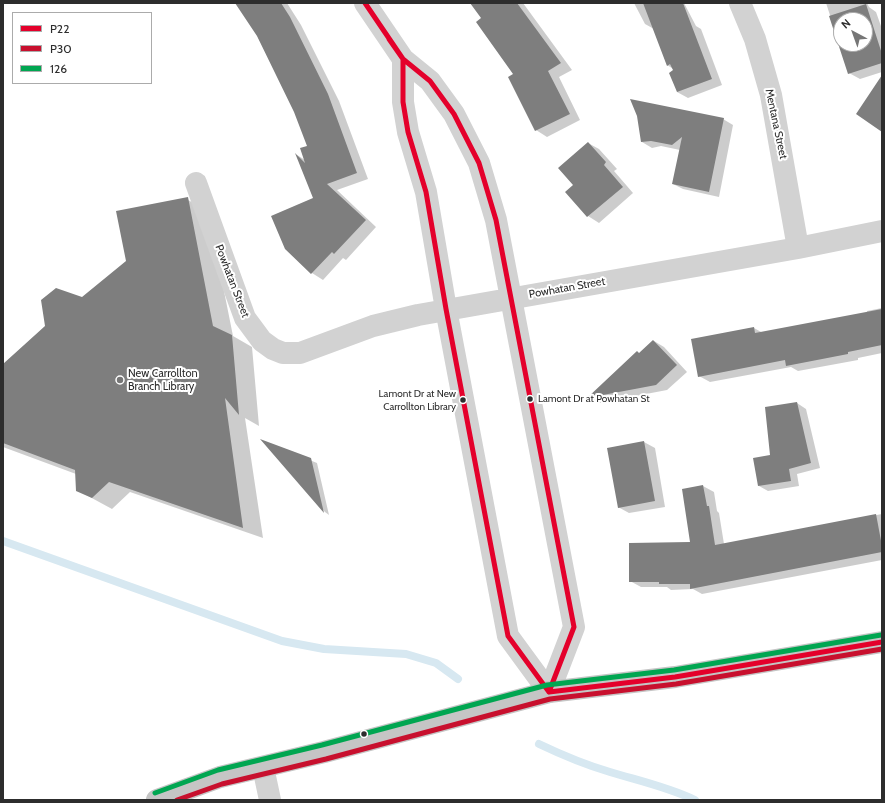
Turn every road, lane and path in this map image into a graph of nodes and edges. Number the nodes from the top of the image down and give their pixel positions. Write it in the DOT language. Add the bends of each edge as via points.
graph roads {
  1 [pos="365,3"];
  2 [pos="740,3"];
  3 [pos="402,59"];
  4 [pos="196,183"];
  5 [pos="882,231"];
  6 [pos="798,248"];
  7 [pos="510,298"];
  8 [pos="446,309"];
  9 [pos="882,642"];
  10 [pos="549,692"];
  11 [pos="263,767"];
  12 [pos="157,800"];
  13 [pos="270,800"];
  1 -- 3 [label="street"];
  2 -- 6 [label="street, Mentana Street" via="771,95"];
  3 -- 7 [label="street" via="430,81 450,109 478,163 496,220"];
  3 -- 8 [label="street" via="403,102 408,132 426,192"];
  4 -- 8 [label="street, Powhatan Street" via="245,318 262,341 273,349 283,353 300,353 373,326"];
  5 -- 6 [label="street, Powhatan Street"];
  6 -- 7 [label="street, Powhatan Street"];
  7 -- 8 [label="street, Powhatan Street"];
  7 -- 10 [label="street" via="574,627"];
  8 -- 10 [label="street" via="508,636"];
  9 -- 10 [label="main road" via="675,677"];
  10 -- 11 [label="main road"];
  11 -- 12 [label="main road" via="220,777"];
  11 -- 13 [label="street"];
}
